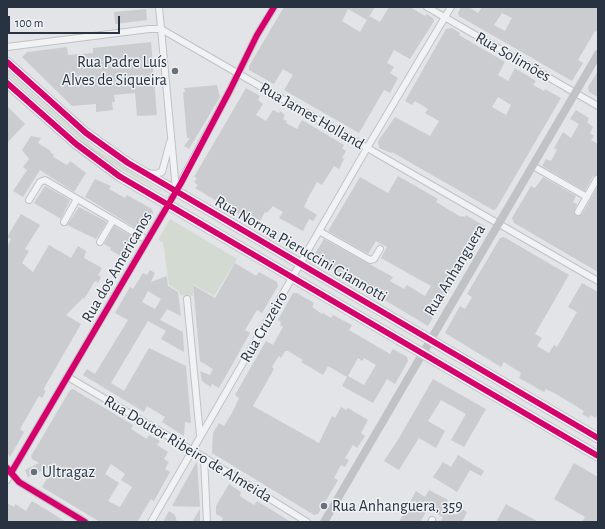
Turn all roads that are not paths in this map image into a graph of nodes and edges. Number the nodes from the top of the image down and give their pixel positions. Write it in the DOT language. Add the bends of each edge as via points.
graph roads {
  1 [pos="159,7"];
  2 [pos="274,7"];
  3 [pos="427,7"];
  4 [pos="451,7"];
  5 [pos="445,17"];
  6 [pos="161,29"];
  7 [pos="7,47"];
  8 [pos="598,54"];
  9 [pos="7,62"];
  10 [pos="239,73"];
  11 [pos="7,83"];
  12 [pos="575,93"];
  13 [pos="598,106"];
  14 [pos="170,142"];
  15 [pos="366,148"];
  16 [pos="533,166"];
  17 [pos="142,171"];
  18 [pos="597,179"];
  19 [pos="176,191"];
  20 [pos="587,197"];
  21 [pos="77,199"];
  22 [pos="29,200"];
  23 [pos="168,204"];
  24 [pos="578,212"];
  25 [pos="113,220"];
  26 [pos="64,222"];
  27 [pos="499,224"];
  28 [pos="319,231"];
  29 [pos="147,240"];
  30 [pos="100,242"];
  31 [pos="380,249"];
  32 [pos="300,264"];
  33 [pos="293,278"];
  34 [pos="598,281"];
  35 [pos="187,299"];
  36 [pos="430,340"];
  37 [pos="422,353"];
  38 [pos="68,376"];
  39 [pos="200,435"];
  40 [pos="598,438"];
  41 [pos="192,450"];
  42 [pos="598,456"];
  43 [pos="204,458"];
  44 [pos="8,474"];
  45 [pos="85,522"];
  46 [pos="151,522"];
  47 [pos="207,522"];
  48 [pos="307,522"];
  49 [pos="324,522"];
  1 -- 6 [label="street"];
  2 -- 10 [label="street, Rua dos Americanos"];
  3 -- 5 [label="street, Rua Solimões"];
  4 -- 5 [label="street, Rua Cruzeiro"];
  5 -- 12 [label="street, Rua Solimões"];
  5 -- 15 [label="street, Rua Cruzeiro"];
  6 -- 7 [label="street, Rua James Holland" via="149,28"];
  6 -- 10 [label="street, Rua James Holland"];
  6 -- 14 [label="street"];
  8 -- 12 [label="street, Rua Anhanguera"];
  9 -- 17 [label="main road, Rua Norma Pieruccini Giannotti" via="99,143"];
  10 -- 15 [label="street, Rua James Holland"];
  10 -- 19 [label="street, Rua dos Americanos"];
  11 -- 23 [label="main road, Rua Norma Pieruccini Giannotti" via="94,159"];
  12 -- 13 [label="street, Rua Solimões"];
  12 -- 16 [label="street, Rua Anhanguera"];
  14 -- 17 [label="street" via="162,172 155,174"];
  14 -- 19 [label="street"];
  15 -- 27 [label="street, Rua James Holland"];
  15 -- 28 [label="street, Rua Cruzeiro"];
  16 -- 20 [label="street"];
  16 -- 27 [label="street, Rua Anhanguera"];
  17 -- 19 [label="main road, Rua Norma Pieruccini Giannotti"];
  18 -- 20 [label="street"];
  19 -- 23 [label="street, Rua dos Americanos"];
  19 -- 32 [label="main road, Rua Norma Pieruccini Giannotti"];
  20 -- 24 [label="street"];
  21 -- 22 [label="street" via="44,180"];
  21 -- 25 [label="street"];
  21 -- 26 [label="street"];
  23 -- 29 [label="street, Rua dos Americanos"];
  23 -- 33 [label="main road, Rua Norma Pieruccini Giannotti"];
  25 -- 29 [label="street"];
  25 -- 30 [label="street"];
  27 -- 34 [label="street, Rua James Holland"];
  27 -- 36 [label="street, Rua Anhanguera"];
  28 -- 31 [label="street" via="370,260 374,259"];
  28 -- 32 [label="street, Rua Cruzeiro"];
  29 -- 38 [label="street, Rua dos Americanos"];
  32 -- 33 [label="street, Rua Cruzeiro"];
  32 -- 36 [label="main road, Rua Norma Pieruccini Giannotti"];
  33 -- 37 [label="main road, Rua Norma Pieruccini Giannotti"];
  33 -- 39 [label="street, Rua Cruzeiro"];
  35 -- 39 [label="street"];
  36 -- 37 [label="street, Rua Anhanguera"];
  36 -- 40 [label="main road, Rua Norma Pieruccini Giannotti"];
  37 -- 42 [label="main road, Rua Norma Pieruccini Giannotti"];
  37 -- 49 [label="street, Rua Anhanguera"];
  38 -- 41 [label="street, Rua Doutor Ribeiro de Almeida"];
  38 -- 44 [label="street, Rua dos Americanos"];
  39 -- 41 [label="street, Rua Cruzeiro"];
  41 -- 43 [label="street, Rua Doutor Ribeiro de Almeida"];
  41 -- 46 [label="street, Rua Cruzeiro"];
  43 -- 47 [label="street"];
  43 -- 48 [label="street, Rua Doutor Ribeiro de Almeida"];
  44 -- 45 [label="street"];
}
